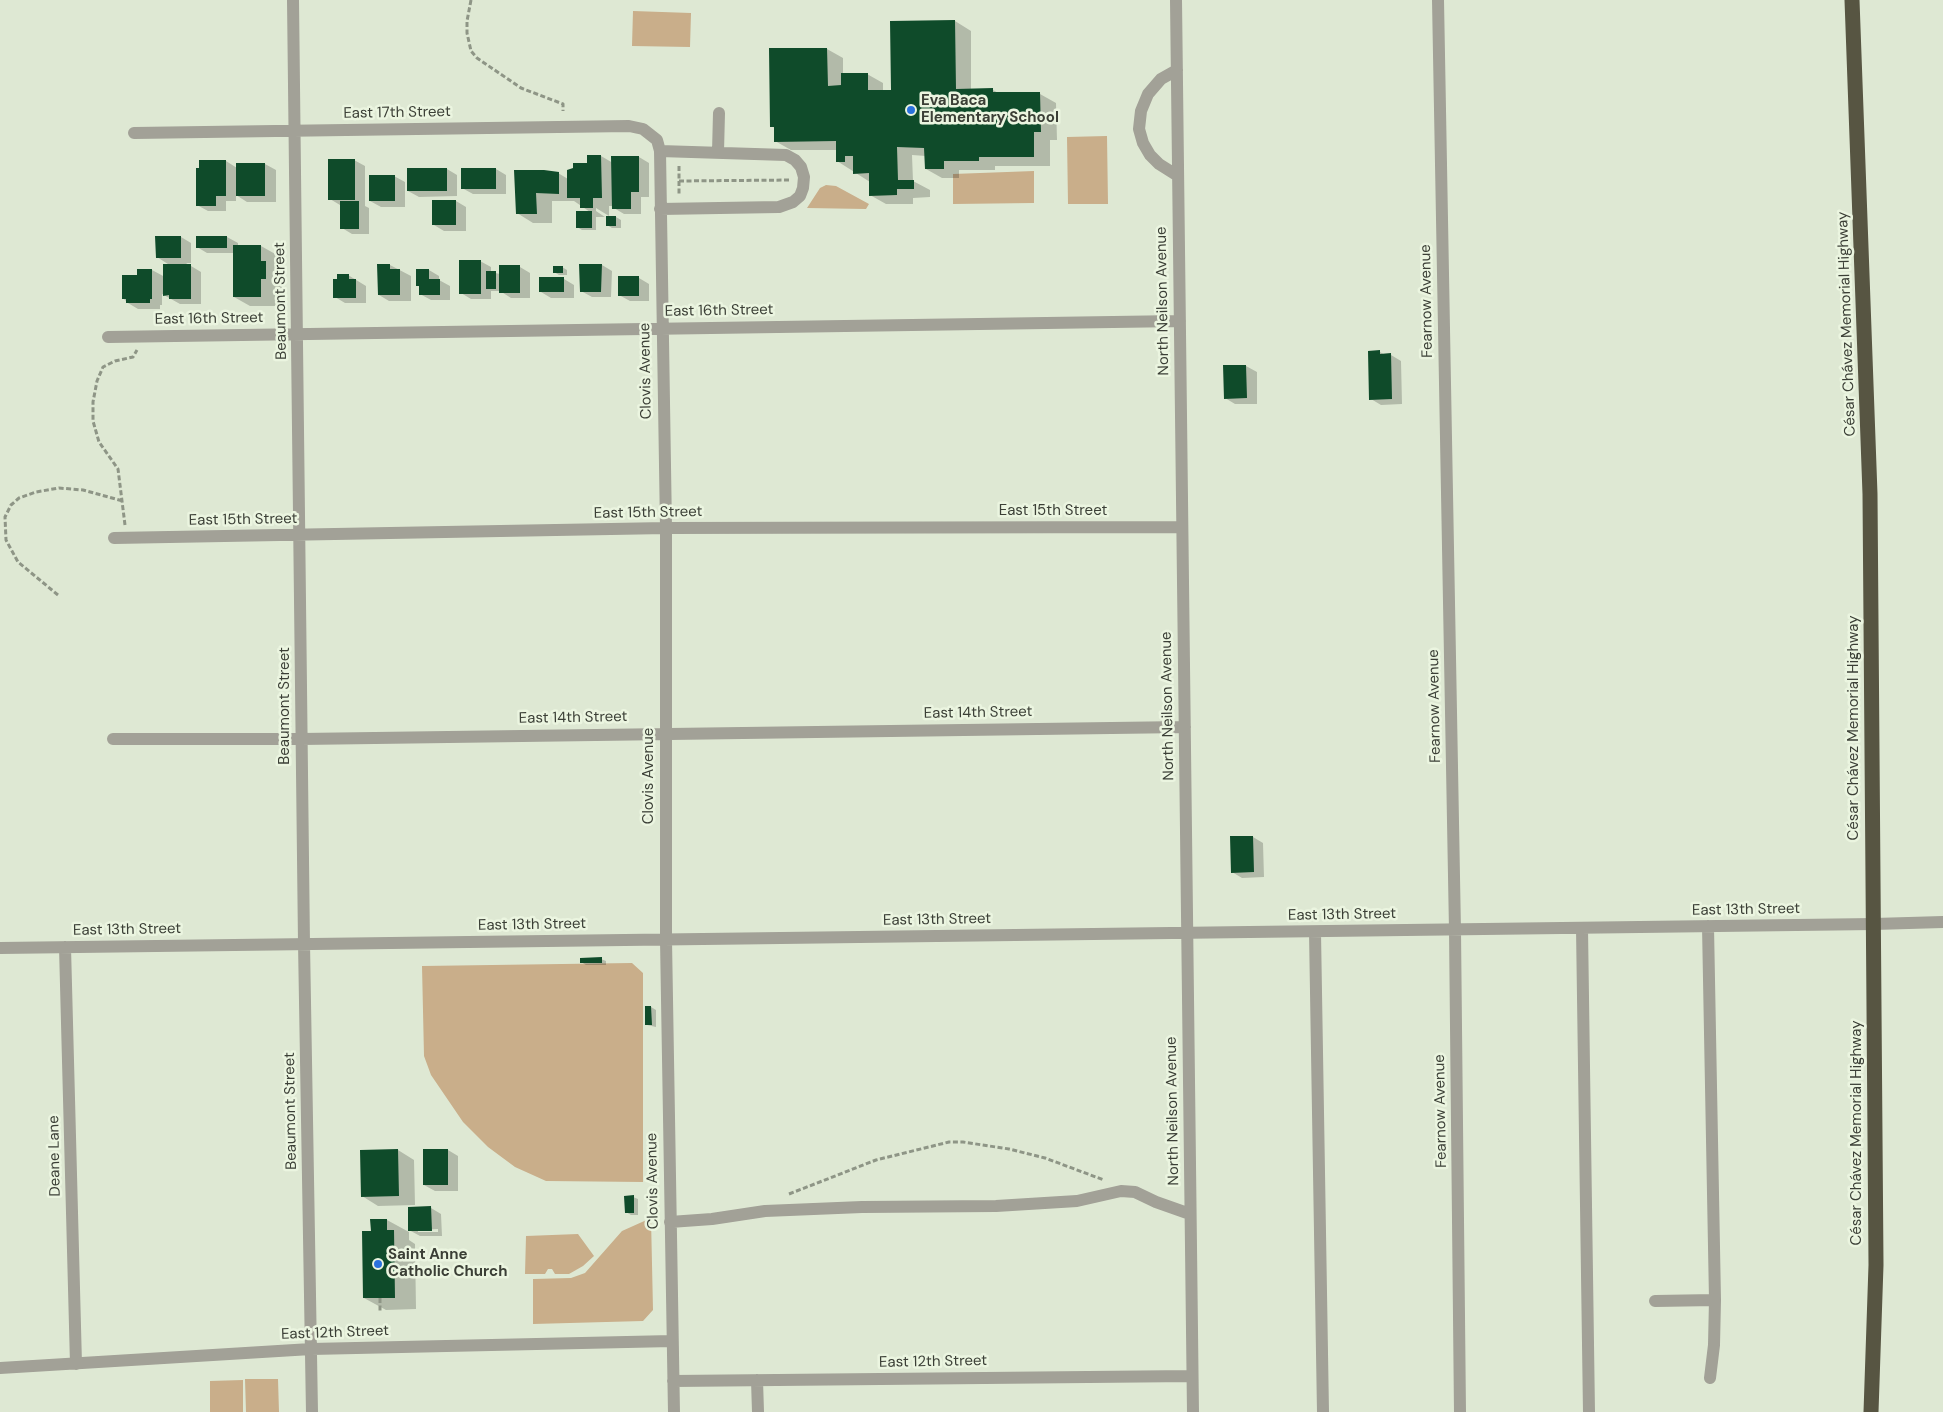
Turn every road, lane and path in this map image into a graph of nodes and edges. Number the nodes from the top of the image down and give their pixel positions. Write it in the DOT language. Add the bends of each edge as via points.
graph roads {
  1 [pos="294,0"];
  2 [pos="471,0"];
  3 [pos="1176,0"];
  4 [pos="1438,0"];
  5 [pos="1848,0"];
  6 [pos="1852,0"];
  7 [pos="1853,45"];
  8 [pos="1177,70"];
  9 [pos="564,111"];
  10 [pos="719,113"];
  11 [pos="294,130"];
  12 [pos="134,134"];
  13 [pos="659,145"];
  14 [pos="679,151"];
  15 [pos="718,152"];
  16 [pos="1178,176"];
  17 [pos="804,180"];
  18 [pos="679,182"];
  19 [pos="660,208"];
  20 [pos="679,208"];
  21 [pos="1180,321"];
  22 [pos="662,328"];
  23 [pos="298,334"];
  24 [pos="144,336"];
  25 [pos="108,337"];
  26 [pos="123,501"];
  27 [pos="1182,527"];
  28 [pos="666,528"];
  29 [pos="300,535"];
  30 [pos="120,538"];
  31 [pos="58,594"];
  32 [pos="1184,727"];
  33 [pos="665,733"];
  34 [pos="113,739"];
  35 [pos="301,739"];
  36 [pos="1943,922"];
  37 [pos="1874,924"];
  38 [pos="1708,926"];
  39 [pos="1582,928"];
  40 [pos="1455,930"];
  41 [pos="1315,932"];
  42 [pos="1187,934"];
  43 [pos="666,940"];
  44 [pos="304,944"];
  45 [pos="65,947"];
  46 [pos="0,948"];
  47 [pos="1128,1192"];
  48 [pos="785,1196"];
  49 [pos="1190,1214"];
  50 [pos="670,1222"];
  51 [pos="380,1298"];
  52 [pos="1715,1300"];
  53 [pos="1655,1301"];
  54 [pos="380,1311"];
  55 [pos="672,1341"];
  56 [pos="311,1350"];
  57 [pos="76,1364"];
  58 [pos="0,1368"];
  59 [pos="1192,1376"];
  60 [pos="1710,1378"];
  61 [pos="757,1380"];
  62 [pos="673,1381"];
  63 [pos="312,1412"];
  64 [pos="674,1412"];
  65 [pos="758,1412"];
  66 [pos="1193,1412"];
  67 [pos="1323,1412"];
  68 [pos="1460,1412"];
  69 [pos="1589,1412"];
  70 [pos="1871,1412"];
  1 -- 11 [label="street, Beaumont Street"];
  2 -- 9 [label="path" via="466,33 476,58 521,88 563,104"];
  3 -- 8 [label="street, North Neilson Avenue"];
  4 -- 40 [label="street, Fearnow Avenue"];
  5 -- 7 [label="highway, César Chávez Memorial Highway"];
  6 -- 7 [label="highway, César Chávez Memorial Highway"];
  7 -- 37 [label="highway, César Chávez Memorial Highway" via="1870,494"];
  8 -- 16 [label="street, North Neilson Avenue"];
  8 -- 16 [label="street" via="1161,79 1148,94 1141,111 1139,129 1142,143 1150,155"];
  10 -- 15 [label="street"];
  11 -- 12 [label="street, East 17th Street"];
  11 -- 13 [label="street, East 17th Street" via="629,126 643,129"];
  11 -- 23 [label="street, Beaumont Street"];
  13 -- 14 [label="street"];
  13 -- 19 [label="street, Clovis Avenue"];
  14 -- 15 [label="street"];
  14 -- 18 [label="path"];
  15 -- 17 [label="street" via="786,155 801,167"];
  16 -- 21 [label="street, North Neilson Avenue"];
  17 -- 18 [label="path"];
  17 -- 20 [label="street" via="800,196 779,207"];
  18 -- 20 [label="path"];
  19 -- 20 [label="street"];
  19 -- 22 [label="street, Clovis Avenue"];
  21 -- 22 [label="street, East 16th Street"];
  21 -- 27 [label="street, North Neilson Avenue"];
  22 -- 23 [label="street, East 16th Street"];
  22 -- 28 [label="street, Clovis Avenue"];
  23 -- 24 [label="street, East 16th Street"];
  23 -- 29 [label="street, Beaumont Street"];
  24 -- 25 [label="street, East 16th Street"];
  24 -- 26 [label="path" via="133,357 103,366 93,402 98,442 118,470"];
  26 -- 30 [label="path"];
  26 -- 31 [label="path" via="83,490 59,488 19,498 11,505 5,517 6,540 18,562"];
  27 -- 28 [label="street, East 15th Street"];
  27 -- 32 [label="street, North Neilson Avenue"];
  28 -- 29 [label="street, East 15th Street"];
  28 -- 33 [label="street, Clovis Avenue"];
  29 -- 30 [label="street, East 15th Street"];
  29 -- 35 [label="street, Beaumont Street"];
  32 -- 33 [label="street, East 14th Street"];
  32 -- 42 [label="street, North Neilson Avenue"];
  33 -- 35 [label="street, East 14th Street"];
  33 -- 43 [label="street, Clovis Avenue"];
  34 -- 35 [label="street, East 14th Street"];
  35 -- 44 [label="street, Beaumont Street"];
  36 -- 37 [label="street, East 13th Street"];
  37 -- 38 [label="street, East 13th Street"];
  37 -- 70 [label="highway, César Chávez Memorial Highway" via="1876,1265"];
  38 -- 39 [label="street, East 13th Street"];
  38 -- 52 [label="street"];
  39 -- 40 [label="street, East 13th Street"];
  39 -- 69 [label="street"];
  40 -- 41 [label="street, East 13th Street"];
  40 -- 68 [label="street, Fearnow Avenue"];
  41 -- 42 [label="street, East 13th Street"];
  41 -- 67 [label="street"];
  42 -- 43 [label="street, East 13th Street"];
  42 -- 49 [label="street, North Neilson Avenue"];
  43 -- 44 [label="street, East 13th Street"];
  43 -- 50 [label="street, Clovis Avenue"];
  44 -- 45 [label="street, East 13th Street"];
  44 -- 56 [label="street, Beaumont Street"];
  45 -- 46 [label="street, East 13th Street"];
  45 -- 57 [label="street, Deane Lane"];
  47 -- 48 [label="path" via="1094,1175 1045,1158 1008,1148 949,1142 876,1160"];
  47 -- 49 [label="street"];
  47 -- 50 [label="street" via="1077,1201 766,1211"];
  49 -- 59 [label="street, North Neilson Avenue"];
  50 -- 55 [label="street, Clovis Avenue"];
  51 -- 54 [label="path"];
  52 -- 53 [label="street"];
  52 -- 60 [label="street"];
  55 -- 56 [label="street, East 12th Street"];
  55 -- 62 [label="street, Clovis Avenue"];
  56 -- 57 [label="street, East 12th Street"];
  56 -- 63 [label="street, Beaumont Street"];
  57 -- 58 [label="street, East 12th Street"];
  59 -- 61 [label="street, East 12th Street"];
  59 -- 66 [label="street, North Neilson Avenue"];
  61 -- 62 [label="street, East 12th Street"];
  61 -- 65 [label="street"];
  62 -- 64 [label="street, Clovis Avenue"];
}
